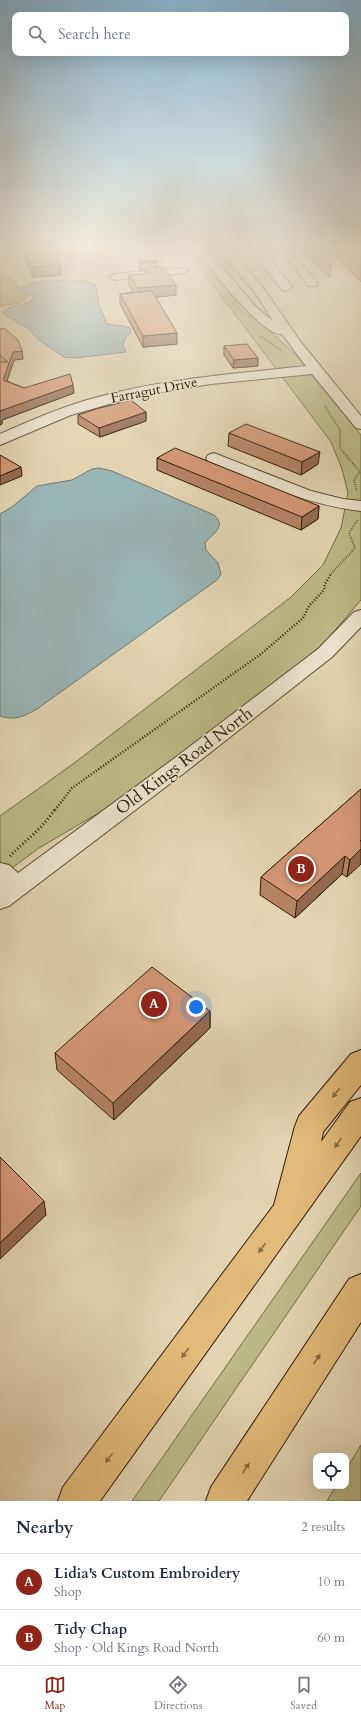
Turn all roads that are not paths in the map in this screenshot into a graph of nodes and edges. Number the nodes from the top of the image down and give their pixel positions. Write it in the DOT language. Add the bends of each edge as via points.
graph roads {
  1 [pos="263,319"];
  2 [pos="278,319"];
  3 [pos="295,344"];
  4 [pos="316,370"];
  5 [pos="361,425"];
  6 [pos="0,440"];
  7 [pos="214,458"];
  8 [pos="360,501"];
  9 [pos="361,616"];
  10 [pos="6,879"];
  11 [pos="361,1063"];
  12 [pos="361,1112"];
  13 [pos="285,1216"];
  14 [pos="361,1291"];
  15 [pos="77,1501"];
  16 [pos="225,1501"];
  1 -- 3 [label="street"];
  2 -- 3 [label="street"];
  3 -- 4 [label="street"];
  4 -- 5 [label="street"];
  4 -- 6 [label="street, Farragut Drive" via="188,383 127,394 64,412"];
  7 -- 8 [label="street" via="294,491 341,504"];
  9 -- 10 [label="street, Old Kings Road North" via="325,653 180,765"];
  11 -- 13 [label="highway, one-way" via="310,1126"];
  12 -- 13 [label="highway, one-way"];
  13 -- 15 [label="highway, one-way"];
  16 -- 14 [label="highway, one-way"];
}
